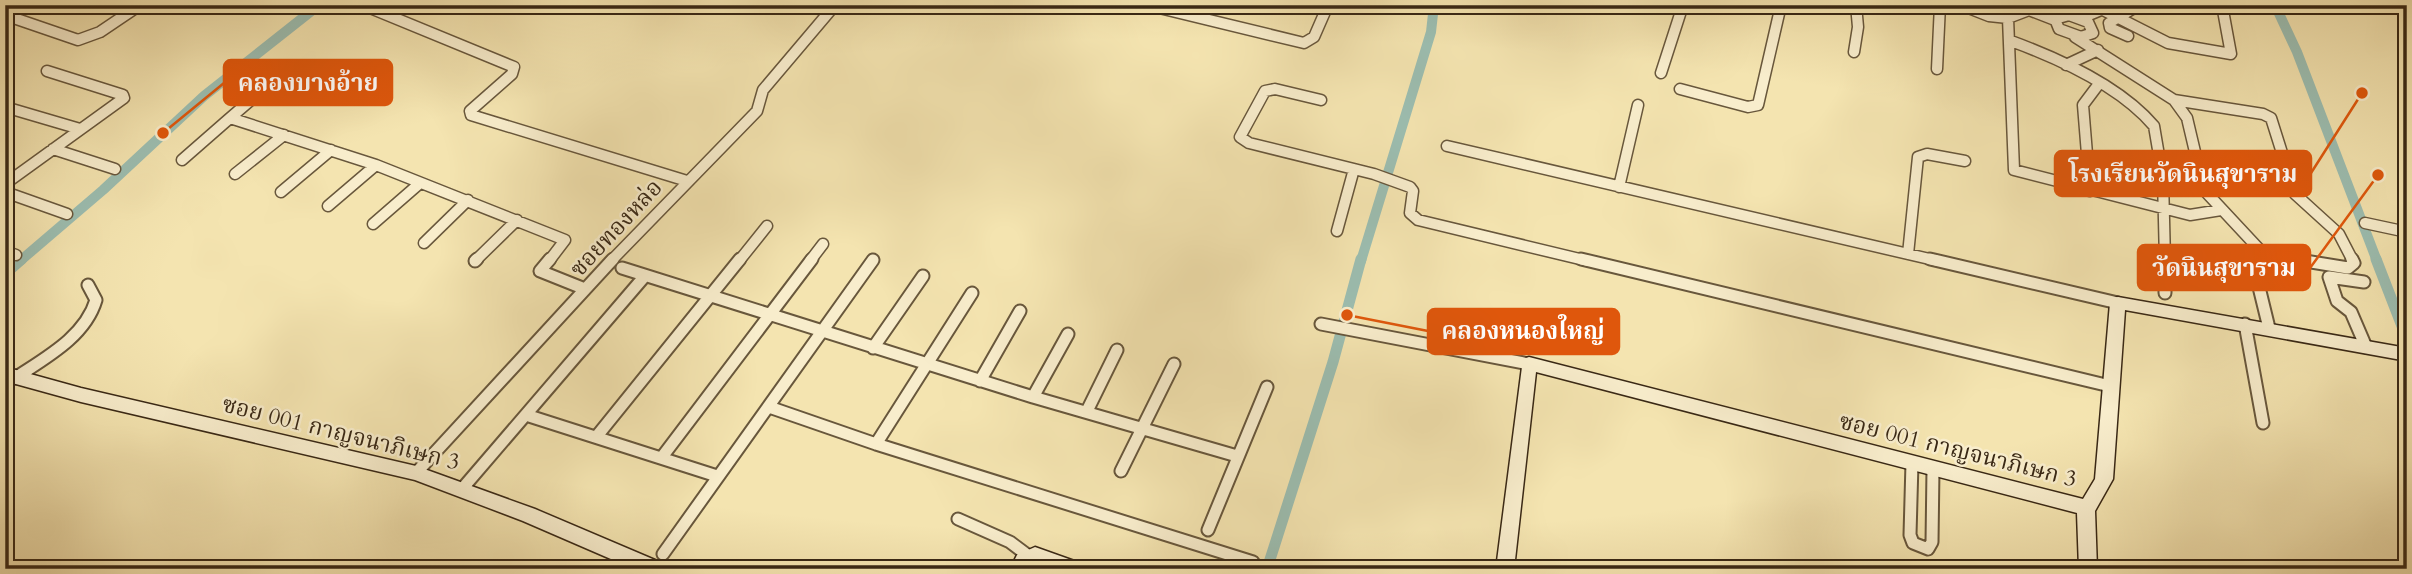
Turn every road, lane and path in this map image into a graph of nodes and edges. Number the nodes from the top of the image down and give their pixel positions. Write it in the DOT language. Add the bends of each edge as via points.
graph roads {
  1 [pos="140,5"];
  2 [pos="363,5"];
  3 [pos="835,5"];
  4 [pos="1147,5"];
  5 [pos="1328,5"];
  6 [pos="1683,5"];
  7 [pos="1780,5"];
  8 [pos="1856,5"];
  9 [pos="1940,5"];
  10 [pos="1961,5"];
  11 [pos="2113,5"];
  12 [pos="2139,5"];
  13 [pos="2222,5"];
  14 [pos="2024,7"];
  15 [pos="2103,10"];
  16 [pos="5,15"];
  17 [pos="2008,18"];
  18 [pos="2119,18"];
  19 [pos="2082,19"];
  20 [pos="2055,20"];
  21 [pos="2128,36"];
  22 [pos="2075,37"];
  23 [pos="2011,41"];
  24 [pos="2098,50"];
  25 [pos="1854,52"];
  26 [pos="2066,65"];
  27 [pos="1937,69"];
  28 [pos="47,71"];
  29 [pos="1661,73"];
  30 [pos="274,80"];
  31 [pos="2098,85"];
  32 [pos="1680,89"];
  33 [pos="1321,100"];
  34 [pos="2174,100"];
  35 [pos="1638,106"];
  36 [pos="5,107"];
  37 [pos="230,118"];
  38 [pos="80,129"];
  39 [pos="284,135"];
  40 [pos="1447,146"];
  41 [pos="53,149"];
  42 [pos="331,150"];
  43 [pos="181,159"];
  44 [pos="1965,162"];
  45 [pos="376,165"];
  46 [pos="115,169"];
  47 [pos="1354,169"];
  48 [pos="235,174"];
  49 [pos="687,181"];
  50 [pos="5,184"];
  51 [pos="419,184"];
  52 [pos="1619,187"];
  53 [pos="2090,191"];
  54 [pos="5,192"];
  55 [pos="281,192"];
  56 [pos="468,201"];
  57 [pos="328,206"];
  58 [pos="2166,209"];
  59 [pos="2221,210"];
  60 [pos="67,214"];
  61 [pos="517,220"];
  62 [pos="2365,223"];
  63 [pos="373,224"];
  64 [pos="767,226"];
  65 [pos="1337,231"];
  66 [pos="2407,232"];
  67 [pos="424,243"];
  68 [pos="823,244"];
  69 [pos="5,251"];
  70 [pos="1908,254"];
  71 [pos="2261,254"];
  72 [pos="16,255"];
  73 [pos="873,260"];
  74 [pos="475,261"];
  75 [pos="622,268"];
  76 [pos="923,275"];
  77 [pos="644,277"];
  78 [pos="2364,282"];
  79 [pos="88,285"];
  80 [pos="585,289"];
  81 [pos="972,293"];
  82 [pos="2165,293"];
  83 [pos="709,297"];
  84 [pos="2118,303"];
  85 [pos="1020,311"];
  86 [pos="768,316"];
  87 [pos="2245,324"];
  88 [pos="1326,325"];
  89 [pos="2269,328"];
  90 [pos="822,332"];
  91 [pos="1068,334"];
  92 [pos="2366,347"];
  93 [pos="873,348"];
  94 [pos="1117,350"];
  95 [pos="2407,355"];
  96 [pos="926,364"];
  97 [pos="1174,364"];
  98 [pos="1529,364"];
  99 [pos="10,376"];
  100 [pos="980,381"];
  101 [pos="2110,386"];
  102 [pos="1268,387"];
  103 [pos="1033,397"];
  104 [pos="769,407"];
  105 [pos="1087,411"];
  106 [pos="526,415"];
  107 [pos="2263,423"];
  108 [pos="1141,428"];
  109 [pos="597,436"];
  110 [pos="876,444"];
  111 [pos="1237,456"];
  112 [pos="662,457"];
  113 [pos="1912,463"];
  114 [pos="1933,469"];
  115 [pos="1121,471"];
  116 [pos="416,473"];
  117 [pos="717,476"];
  118 [pos="462,489"];
  119 [pos="2086,508"];
  120 [pos="958,519"];
  121 [pos="1208,530"];
  122 [pos="659,562"];
  123 [pos="1253,562"];
  124 [pos="1024,563"];
  125 [pos="1073,569"];
  126 [pos="1504,569"];
  127 [pos="2088,569"];
  1 -- 16 [label="street" via="100,32 78,40"];
  2 -- 49 [label="street" via="514,67 471,115"];
  3 -- 49 [label="street, ซอยทองหล่อ" via="763,90 757,111"];
  4 -- 5 [label="street" via="1304,43 1314,37"];
  6 -- 29 [label="street"];
  7 -- 32 [label="street" via="1758,105 1748,107"];
  8 -- 25 [label="street"];
  9 -- 27 [label="street"];
  10 -- 17 [label="street"];
  11 -- 15 [label="street"];
  12 -- 18 [label="street"];
  13 -- 18 [label="street" via="2231,54 2175,46"];
  14 -- 17 [label="street"];
  14 -- 20 [label="street"];
  15 -- 18 [label="street"];
  15 -- 19 [label="street"];
  17 -- 23 [label="street"];
  18 -- 21 [label="street" via="2108,26"];
  19 -- 20 [label="street" via="2063,15"];
  19 -- 22 [label="street" via="2092,26 2093,33"];
  20 -- 22 [label="street" via="2059,29"];
  22 -- 24 [label="street"];
  23 -- 26 [label="street"];
  23 -- 53 [label="street" via="2014,170"];
  24 -- 26 [label="street"];
  24 -- 34 [label="street"];
  26 -- 31 [label="street"];
  28 -- 38 [label="street" via="124,96"];
  30 -- 37 [label="street"];
  31 -- 53 [label="street" via="2083,105"];
  31 -- 58 [label="street" via="2154,125"];
  33 -- 47 [label="street" via="1275,89 1265,91 1240,137"];
  34 -- 59 [label="street" via="2187,118 2204,190"];
  34 -- 71 [label="street" via="2271,118 2295,194 2339,234 2354,263 2348,268"];
  35 -- 52 [label="street"];
  36 -- 38 [label="street"];
  37 -- 39 [label="street"];
  37 -- 43 [label="street"];
  38 -- 41 [label="street"];
  39 -- 42 [label="street"];
  39 -- 48 [label="street"];
  40 -- 52 [label="street"];
  41 -- 46 [label="street"];
  41 -- 50 [label="street"];
  42 -- 45 [label="street"];
  42 -- 55 [label="street"];
  44 -- 70 [label="street" via="1927,154 1918,157"];
  45 -- 51 [label="street"];
  45 -- 57 [label="street"];
  47 -- 65 [label="street"];
  47 -- 101 [label="street" via="1413,189 1410,214 1418,220"];
  49 -- 80 [label="street, ซอยทองหล่อ"];
  51 -- 56 [label="street"];
  51 -- 63 [label="street"];
  52 -- 70 [label="street"];
  53 -- 58 [label="street"];
  54 -- 60 [label="street"];
  56 -- 61 [label="street"];
  56 -- 67 [label="street"];
  58 -- 59 [label="street" via="2197,215"];
  58 -- 82 [label="street"];
  59 -- 71 [label="street" via="2255,241"];
  61 -- 74 [label="street"];
  61 -- 80 [label="street" via="565,240 542,266 542,275"];
  62 -- 66 [label="street"];
  64 -- 83 [label="street"];
  68 -- 86 [label="street"];
  69 -- 72 [label="street"];
  70 -- 84 [label="street"];
  71 -- 89 [label="street" via="2258,283"];
  73 -- 90 [label="street"];
  75 -- 77 [label="street"];
  76 -- 93 [label="street"];
  77 -- 83 [label="street"];
  77 -- 106 [label="street"];
  78 -- 92 [label="street" via="2329,277 2337,301 2351,312"];
  79 -- 99 [label="street" via="96,300 89,317 64,342"];
  80 -- 116 [label="street, ซอยทองหล่อ"];
  81 -- 96 [label="street"];
  83 -- 86 [label="street"];
  83 -- 109 [label="street"];
  84 -- 87 [label="street"];
  84 -- 101 [label="street, ซอย 001 กาญจนาภิเษก 3"];
  85 -- 100 [label="street"];
  86 -- 90 [label="street"];
  86 -- 112 [label="street"];
  87 -- 89 [label="street"];
  87 -- 107 [label="street"];
  88 -- 98 [label="street"];
  89 -- 92 [label="street"];
  90 -- 93 [label="street"];
  90 -- 104 [label="street"];
  91 -- 103 [label="street"];
  92 -- 95 [label="street"];
  93 -- 96 [label="street"];
  94 -- 105 [label="street"];
  96 -- 100 [label="street"];
  96 -- 110 [label="street"];
  97 -- 108 [label="street"];
  98 -- 113 [label="street, ซอย 001 กาญจนาภิเษก 3"];
  98 -- 126 [label="street"];
  99 -- 116 [label="street, ซอย 001 กาญจนาภิเษก 3"];
  100 -- 103 [label="street"];
  101 -- 119 [label="street, ซอย 001 กาญจนาภิเษก 3" via="2104,479"];
  102 -- 111 [label="street"];
  103 -- 105 [label="street"];
  104 -- 110 [label="street"];
  104 -- 117 [label="street"];
  105 -- 108 [label="street"];
  106 -- 109 [label="street"];
  106 -- 118 [label="street"];
  108 -- 111 [label="street"];
  108 -- 115 [label="street"];
  109 -- 112 [label="street"];
  110 -- 123 [label="street"];
  111 -- 121 [label="street"];
  112 -- 117 [label="street"];
  113 -- 114 [label="street, ซอย 001 กาญจนาภิเษก 3"];
  113 -- 114 [label="street" via="1910,535 1913,543 1928,549 1932,542"];
  114 -- 119 [label="street, ซอย 001 กาญจนาภิเษก 3"];
  116 -- 118 [label="street, ซอย 001 กาญจนาภิเษก 3"];
  117 -- 122 [label="street"];
  118 -- 122 [label="street, ซอย 001 กาญจนาภิเษก 3"];
  119 -- 127 [label="street"];
  120 -- 124 [label="street" via="1010,542"];
  124 -- 125 [label="street" via="1041,556"];
}
